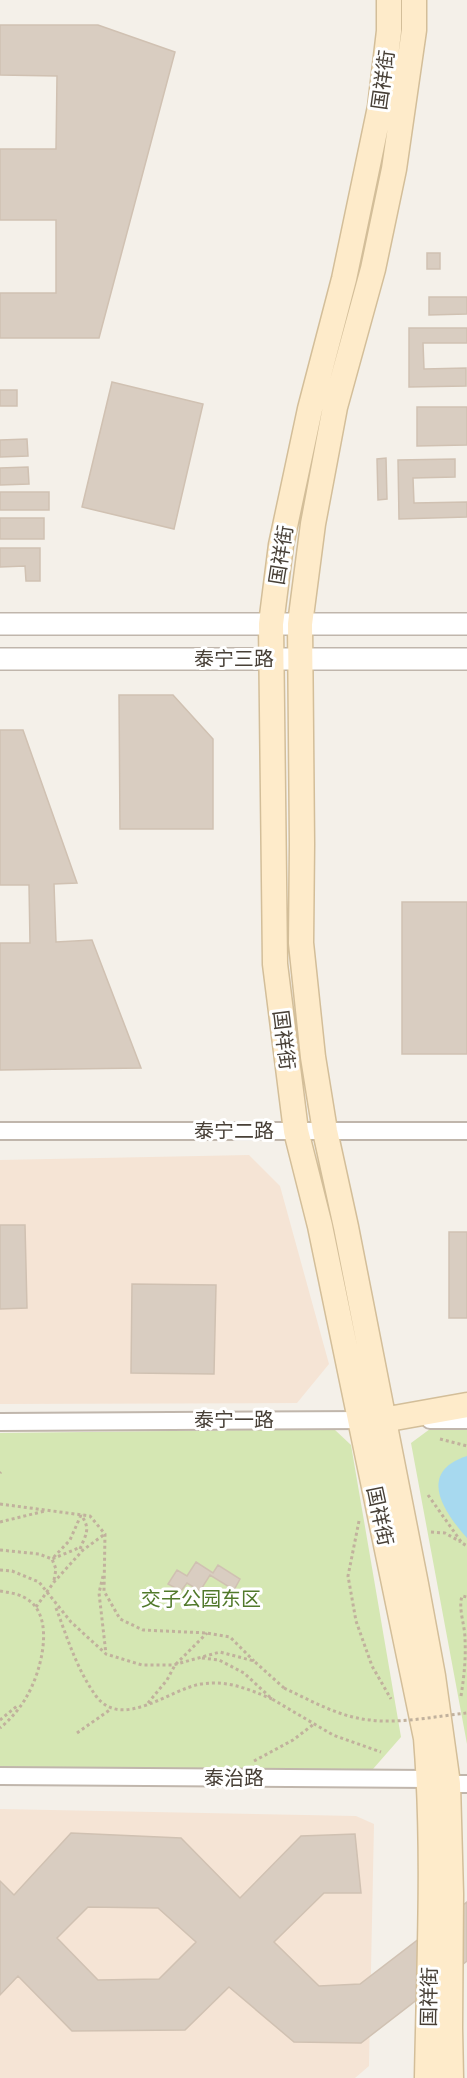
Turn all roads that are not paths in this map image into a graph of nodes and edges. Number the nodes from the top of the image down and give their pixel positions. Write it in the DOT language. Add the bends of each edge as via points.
graph roads {
  1 [pos="389,0"];
  2 [pos="414,0"];
  3 [pos="0,624"];
  4 [pos="270,624"];
  5 [pos="300,624"];
  6 [pos="467,624"];
  7 [pos="271,658"];
  8 [pos="0,659"];
  9 [pos="467,659"];
  10 [pos="300,660"];
  11 [pos="0,1131"];
  12 [pos="296,1131"];
  13 [pos="325,1131"];
  14 [pos="467,1131"];
  15 [pos="467,1405"];
  16 [pos="372,1420"];
  17 [pos="467,1420"];
  18 [pos="0,1422"];
  19 [pos="0,1776"];
  20 [pos="453,1783"];
  21 [pos="427,2078"];
  22 [pos="451,2078"];
  1 -- 4 [label="main road, 国祥街" via="380,107 283,534"];
  2 -- 5 [label="main road, 国祥街" via="414,30 394,169 373,269 335,407 313,524"];
  3 -- 4 [label="street, 泰宁三路"];
  4 -- 5 [label="street, 泰宁三路"];
  4 -- 7 [label="main road, 国祥街"];
  5 -- 6 [label="street, 泰宁三路"];
  5 -- 10 [label="main road, 国祥街"];
  7 -- 8 [label="street, 泰宁三路"];
  7 -- 10 [label="street, 泰宁三路"];
  7 -- 12 [label="main road, 国祥街" via="275,964"];
  9 -- 10 [label="street, 泰宁三路"];
  10 -- 13 [label="main road, 国祥街" via="301,943"];
  11 -- 12 [label="street, 泰宁二路"];
  12 -- 13 [label="street, 泰宁二路"];
  12 -- 16 [label="main road, 国祥街"];
  13 -- 14 [label="street, 泰宁二路"];
  13 -- 16 [label="main road, 国祥街" via="346,1227"];
  15 -- 16 [label="main road"];
  16 -- 17 [label="street, 泰宁一路"];
  16 -- 18 [label="street, 泰宁一路"];
  16 -- 20 [label="main road, 国祥街" via="426,1738"];
  19 -- 20 [label="street, 泰治路"];
  20 -- 21 [label="main road, 国祥街" via="431,1891"];
  20 -- 22 [label="main road, 国祥街"];
}
